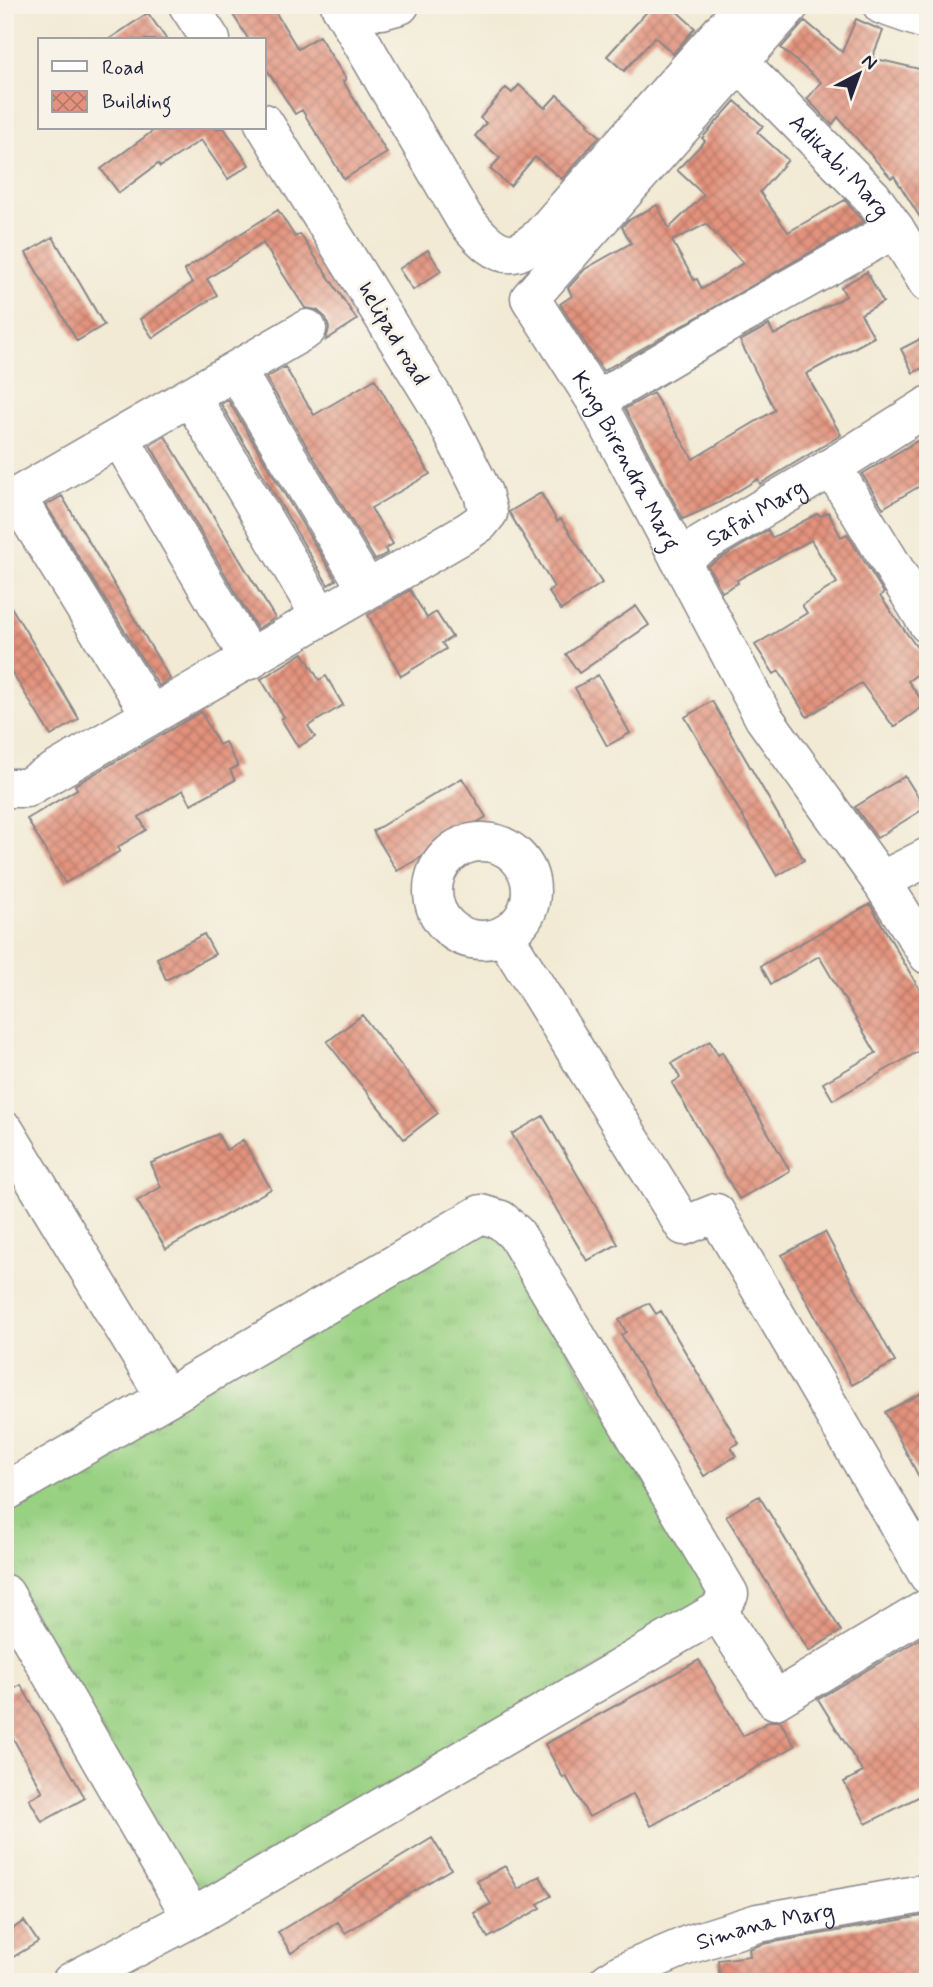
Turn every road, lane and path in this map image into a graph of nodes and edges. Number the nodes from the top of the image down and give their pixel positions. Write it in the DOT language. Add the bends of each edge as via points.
graph roads {
  1 [pos="188,5"];
  2 [pos="400,5"];
  3 [pos="745,5"];
  4 [pos="790,5"];
  5 [pos="882,5"];
  6 [pos="341,6"];
  7 [pos="928,21"];
  8 [pos="210,38"];
  9 [pos="739,62"];
  10 [pos="266,126"];
  11 [pos="895,229"];
  12 [pos="928,283"];
  13 [pos="307,330"];
  14 [pos="236,371"];
  15 [pos="191,397"];
  16 [pos="596,401"];
  17 [pos="928,405"];
  18 [pos="120,438"];
  19 [pos="832,467"];
  20 [pos="679,558"];
  21 [pos="367,589"];
  22 [pos="321,617"];
  23 [pos="928,624"];
  24 [pos="250,660"];
  25 [pos="151,715"];
  26 [pos="5,788"];
  27 [pos="928,857"];
  28 [pos="881,881"];
  29 [pos="504,935"];
  30 [pos="928,955"];
  31 [pos="5,1131"];
  32 [pos="166,1398"];
  33 [pos="5,1492"];
  34 [pos="928,1575"];
  35 [pos="5,1594"];
  36 [pos="928,1608"];
  37 [pos="718,1611"];
  38 [pos="928,1893"];
  39 [pos="192,1918"];
  40 [pos="71,1982"];
  41 [pos="608,1982"];
  1 -- 8 [label="street"];
  2 -- 6 [label="street" via="382,10"];
  3 -- 6 [label="street" via="539,238 519,252 502,252 481,240 464,218"];
  4 -- 9 [label="street, King Birendra Marg"];
  5 -- 7 [label="street"];
  9 -- 11 [label="street, Adikabi Marg" via="872,197"];
  9 -- 16 [label="street, King Birendra Marg" via="530,298"];
  10 -- 21 [label="street, helipad road" via="441,410 483,493 488,513 480,523"];
  11 -- 12 [label="street, Adikabi Marg"];
  11 -- 16 [label="street"];
  13 -- 14 [label="street"];
  14 -- 15 [label="street"];
  14 -- 21 [label="street"];
  15 -- 18 [label="street"];
  15 -- 22 [label="street"];
  16 -- 20 [label="street, King Birendra Marg"];
  17 -- 19 [label="street, Safai Marg"];
  18 -- 24 [label="street"];
  18 -- 25 [label="street" via="16,497"];
  19 -- 20 [label="street, Safai Marg"];
  19 -- 23 [label="street, Safai Marg"];
  20 -- 28 [label="street, King Birendra Marg" via="764,718"];
  21 -- 22 [label="street"];
  22 -- 24 [label="street"];
  24 -- 25 [label="street"];
  25 -- 26 [label="street" via="26,788"];
  27 -- 28 [label="street"];
  28 -- 30 [label="street, King Birendra Marg"];
  29 -- 34 [label="street" via="684,1226 716,1213"];
  31 -- 32 [label="street"];
  32 -- 33 [label="street"];
  32 -- 37 [label="street" via="481,1214 501,1220 516,1234 729,1594"];
  35 -- 39 [label="street"];
  36 -- 37 [label="street" via="775,1700"];
  37 -- 39 [label="street"];
  38 -- 41 [label="street, Simana Marg" via="758,1923 688,1945"];
  39 -- 40 [label="street"];
}
